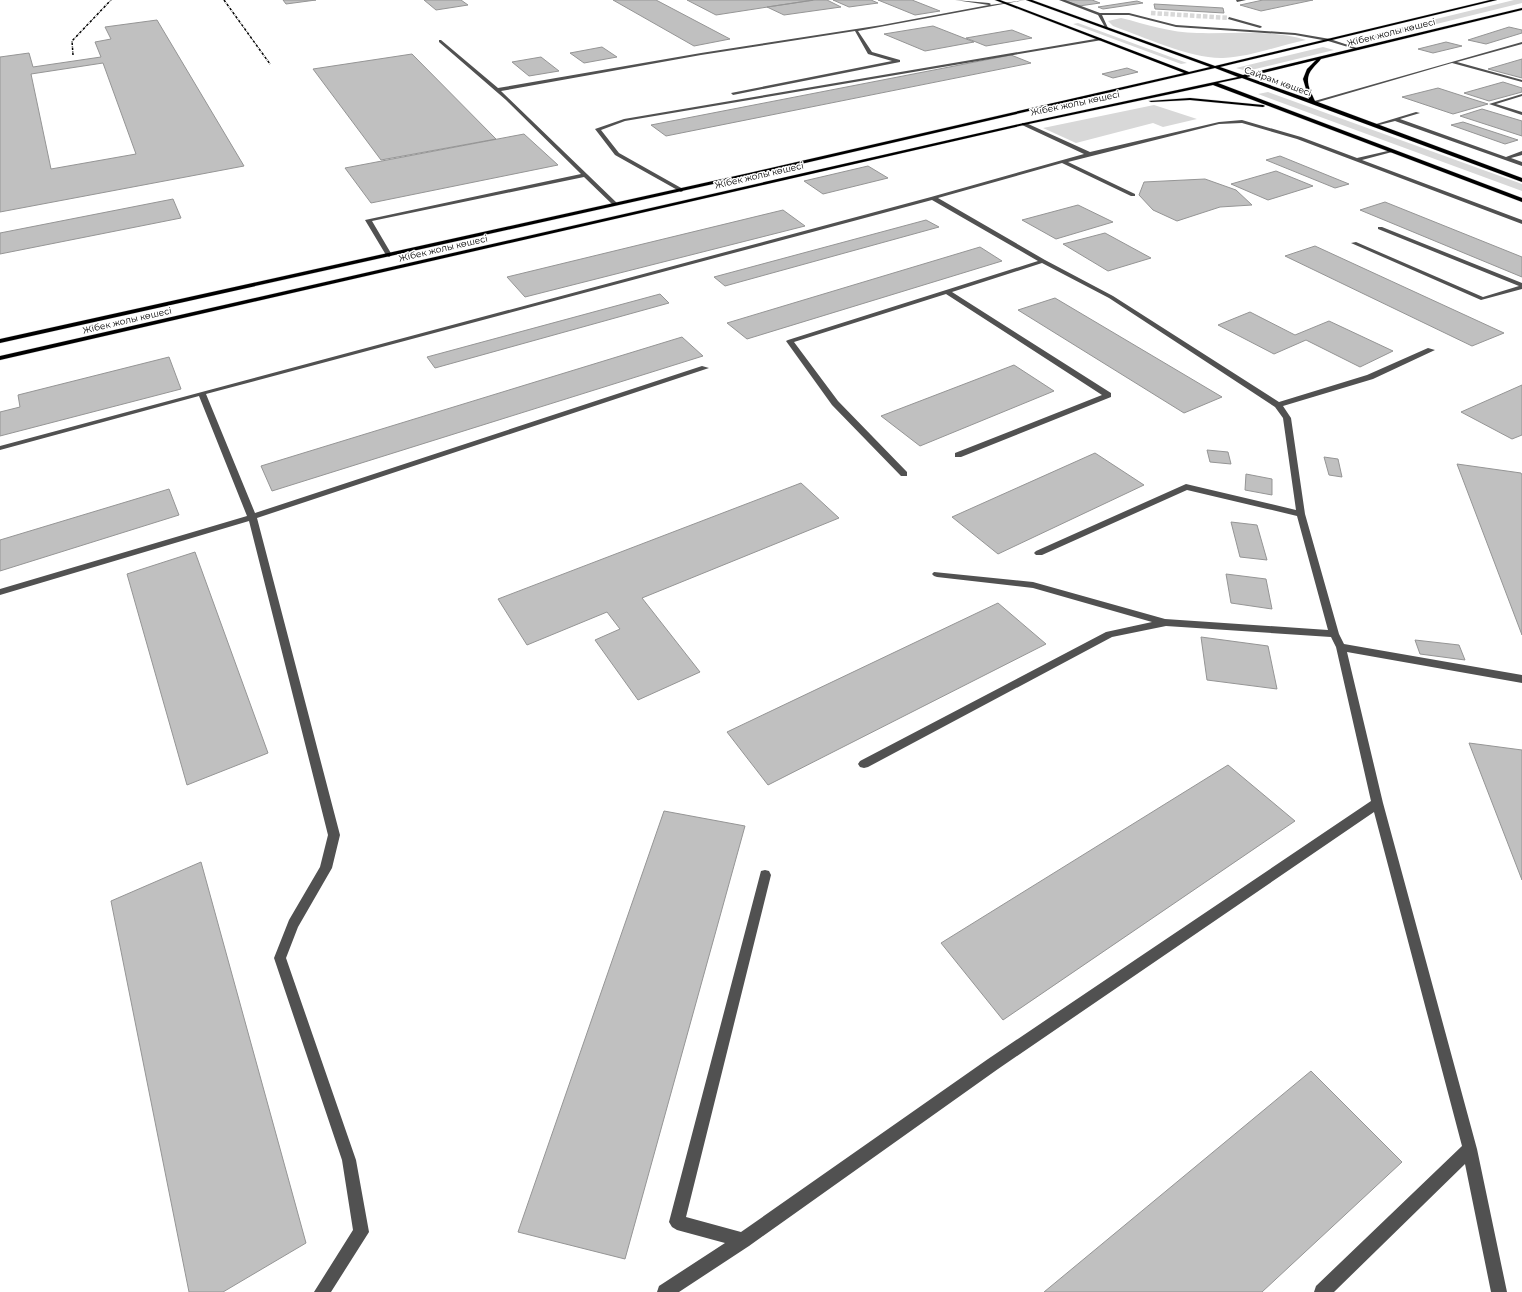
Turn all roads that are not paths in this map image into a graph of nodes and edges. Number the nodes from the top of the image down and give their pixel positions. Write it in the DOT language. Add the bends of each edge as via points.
graph roads {
  1 [pos="957,0"];
  2 [pos="1023,0"];
  3 [pos="1028,0"];
  4 [pos="1061,0"];
  5 [pos="1244,0"];
  6 [pos="1495,0"];
  7 [pos="1237,1"];
  8 [pos="997,2"];
  9 [pos="1005,3"];
  10 [pos="1522,9"];
  11 [pos="1150,13"];
  12 [pos="1100,14"];
  13 [pos="1129,14"];
  14 [pos="1079,18"];
  15 [pos="1229,18"];
  16 [pos="1058,22"];
  17 [pos="1106,28"];
  18 [pos="855,29"];
  19 [pos="1272,31"];
  20 [pos="1101,39"];
  21 [pos="1329,40"];
  22 [pos="440,41"];
  23 [pos="1522,43"];
  24 [pos="1358,49"];
  25 [pos="1321,58"];
  26 [pos="1452,62"];
  27 [pos="1217,67"];
  28 [pos="1188,73"];
  29 [pos="1242,77"];
  30 [pos="1522,81"];
  31 [pos="1214,83"];
  32 [pos="497,90"];
  33 [pos="1522,95"];
  34 [pos="726,96"];
  35 [pos="1313,102"];
  36 [pos="1119,103"];
  37 [pos="1280,108"];
  38 [pos="1418,113"];
  39 [pos="1522,114"];
  40 [pos="1397,120"];
  41 [pos="1024,124"];
  42 [pos="1375,125"];
  43 [pos="1390,151"];
  44 [pos="1522,153"];
  45 [pos="1089,154"];
  46 [pos="1507,158"];
  47 [pos="1356,160"];
  48 [pos="1062,161"];
  49 [pos="1522,164"];
  50 [pos="586,175"];
  51 [pos="1522,180"];
  52 [pos="681,190"];
  53 [pos="1133,195"];
  54 [pos="933,198"];
  55 [pos="1522,200"];
  56 [pos="616,204"];
  57 [pos="1522,222"];
  58 [pos="1380,228"];
  59 [pos="1354,243"];
  60 [pos="389,255"];
  61 [pos="1043,261"];
  62 [pos="1522,286"];
  63 [pos="948,292"];
  64 [pos="0,342"];
  65 [pos="1431,350"];
  66 [pos="0,358"];
  67 [pos="705,368"];
  68 [pos="202,392"];
  69 [pos="1278,405"];
  70 [pos="0,448"];
  71 [pos="958,455"];
  72 [pos="904,474"];
  73 [pos="1302,514"];
  74 [pos="252,517"];
  75 [pos="1039,553"];
  76 [pos="937,574"];
  77 [pos="0,592"];
  78 [pos="1165,622"];
  79 [pos="1334,634"];
  80 [pos="1341,647"];
  81 [pos="1522,679"];
  82 [pos="864,764"];
  83 [pos="1377,803"];
  84 [pos="765,875"];
  85 [pos="1470,1149"];
  86 [pos="743,1240"];
  87 [pos="322,1292"];
  88 [pos="665,1292"];
  89 [pos="1322,1292"];
  90 [pos="1500,1292"];
  1 -- 8 [label="street"];
  2 -- 9 [label="street"];
  3 -- 14 [label="main road, Сайрам көшесі"];
  4 -- 12 [label="street"];
  5 -- 7 [label="street"];
  6 -- 21 [label="main road, Жібек жолы көшесі"];
  8 -- 9 [label="street"];
  8 -- 18 [label="street" via="882,26"];
  9 -- 16 [label="main road"];
  10 -- 24 [label="main road, Жібек жолы көшесі"];
  11 -- 13 [label="street"];
  12 -- 13 [label="street"];
  12 -- 17 [label="street"];
  13 -- 19 [label="street" via="1176,26"];
  14 -- 16 [label="main road"];
  14 -- 17 [label="main road, Сайрам көшесі"];
  15 -- 19 [label="street"];
  16 -- 20 [label="main road"];
  17 -- 27 [label="main road, Сайрам көшесі"];
  18 -- 32 [label="street"];
  18 -- 34 [label="street" via="870,53 898,61"];
  19 -- 21 [label="street"];
  20 -- 28 [label="main road"];
  20 -- 52 [label="street" via="624,120 598,129 617,154"];
  21 -- 24 [label="street"];
  21 -- 27 [label="main road, Жібек жолы көшесі"];
  22 -- 32 [label="street"];
  23 -- 26 [label="street"];
  24 -- 25 [label="main road, Жібек жолы көшесі"];
  25 -- 29 [label="main road, Жібек жолы көшесі"];
  25 -- 35 [label="main road" via="1305,75 1304,84"];
  26 -- 30 [label="street"];
  26 -- 35 [label="street"];
  27 -- 28 [label="main road, Жібек жолы көшесі"];
  27 -- 29 [label="main road, Сайрам көшесі"];
  28 -- 31 [label="main road"];
  28 -- 52 [label="main road, Жібек жолы көшесі"];
  29 -- 31 [label="main road, Жібек жолы көшесі"];
  29 -- 35 [label="main road, Сайрам көшесі"];
  31 -- 36 [label="main road, Жібек жолы көшесі"];
  31 -- 37 [label="main road"];
  32 -- 50 [label="street"];
  33 -- 39 [label="street" via="1491,104"];
  35 -- 42 [label="main road, Сайрам көшесі"];
  36 -- 37 [label="main road" via="1190,99"];
  36 -- 41 [label="main road, Жібек жолы көшесі"];
  37 -- 43 [label="main road"];
  38 -- 40 [label="street"];
  40 -- 42 [label="street"];
  40 -- 46 [label="street"];
  41 -- 45 [label="street"];
  41 -- 66 [label="main road, Жібек жолы көшесі"];
  42 -- 51 [label="main road, Сайрам көшесі"];
  43 -- 47 [label="street"];
  43 -- 55 [label="main road"];
  44 -- 46 [label="street"];
  45 -- 47 [label="street" via="1219,123 1242,121 1299,138"];
  45 -- 48 [label="street"];
  46 -- 49 [label="street"];
  47 -- 57 [label="street"];
  48 -- 53 [label="street"];
  48 -- 54 [label="street"];
  50 -- 56 [label="street"];
  50 -- 60 [label="street" via="368,220"];
  52 -- 56 [label="main road, Жібек жолы көшесі"];
  54 -- 61 [label="street"];
  54 -- 68 [label="street"];
  56 -- 60 [label="main road, Жібек жолы көшесі"];
  58 -- 62 [label="street"];
  59 -- 62 [label="street" via="1483,299"];
  60 -- 64 [label="main road, Жібек жолы көшесі"];
  61 -- 63 [label="street"];
  61 -- 69 [label="street" via="1111,297"];
  63 -- 71 [label="street" via="1108,395"];
  63 -- 72 [label="street" via="790,341 835,403"];
  65 -- 69 [label="street" via="1370,377"];
  67 -- 74 [label="street"];
  68 -- 70 [label="street"];
  68 -- 74 [label="street"];
  69 -- 73 [label="street" via="1288,418"];
  73 -- 75 [label="street" via="1186,487"];
  73 -- 79 [label="street"];
  74 -- 77 [label="street"];
  74 -- 87 [label="street" via="334,835 326,868 292,924 280,958 349,1160 361,1232"];
  76 -- 78 [label="street" via="1033,585"];
  78 -- 79 [label="street"];
  78 -- 82 [label="street" via="1109,634"];
  79 -- 80 [label="street"];
  80 -- 81 [label="street"];
  80 -- 83 [label="street"];
  83 -- 85 [label="street"];
  83 -- 86 [label="street" via="1000,1060"];
  84 -- 86 [label="street" via="677,1222"];
  85 -- 89 [label="street"];
  85 -- 90 [label="street"];
  86 -- 88 [label="street"];
}
